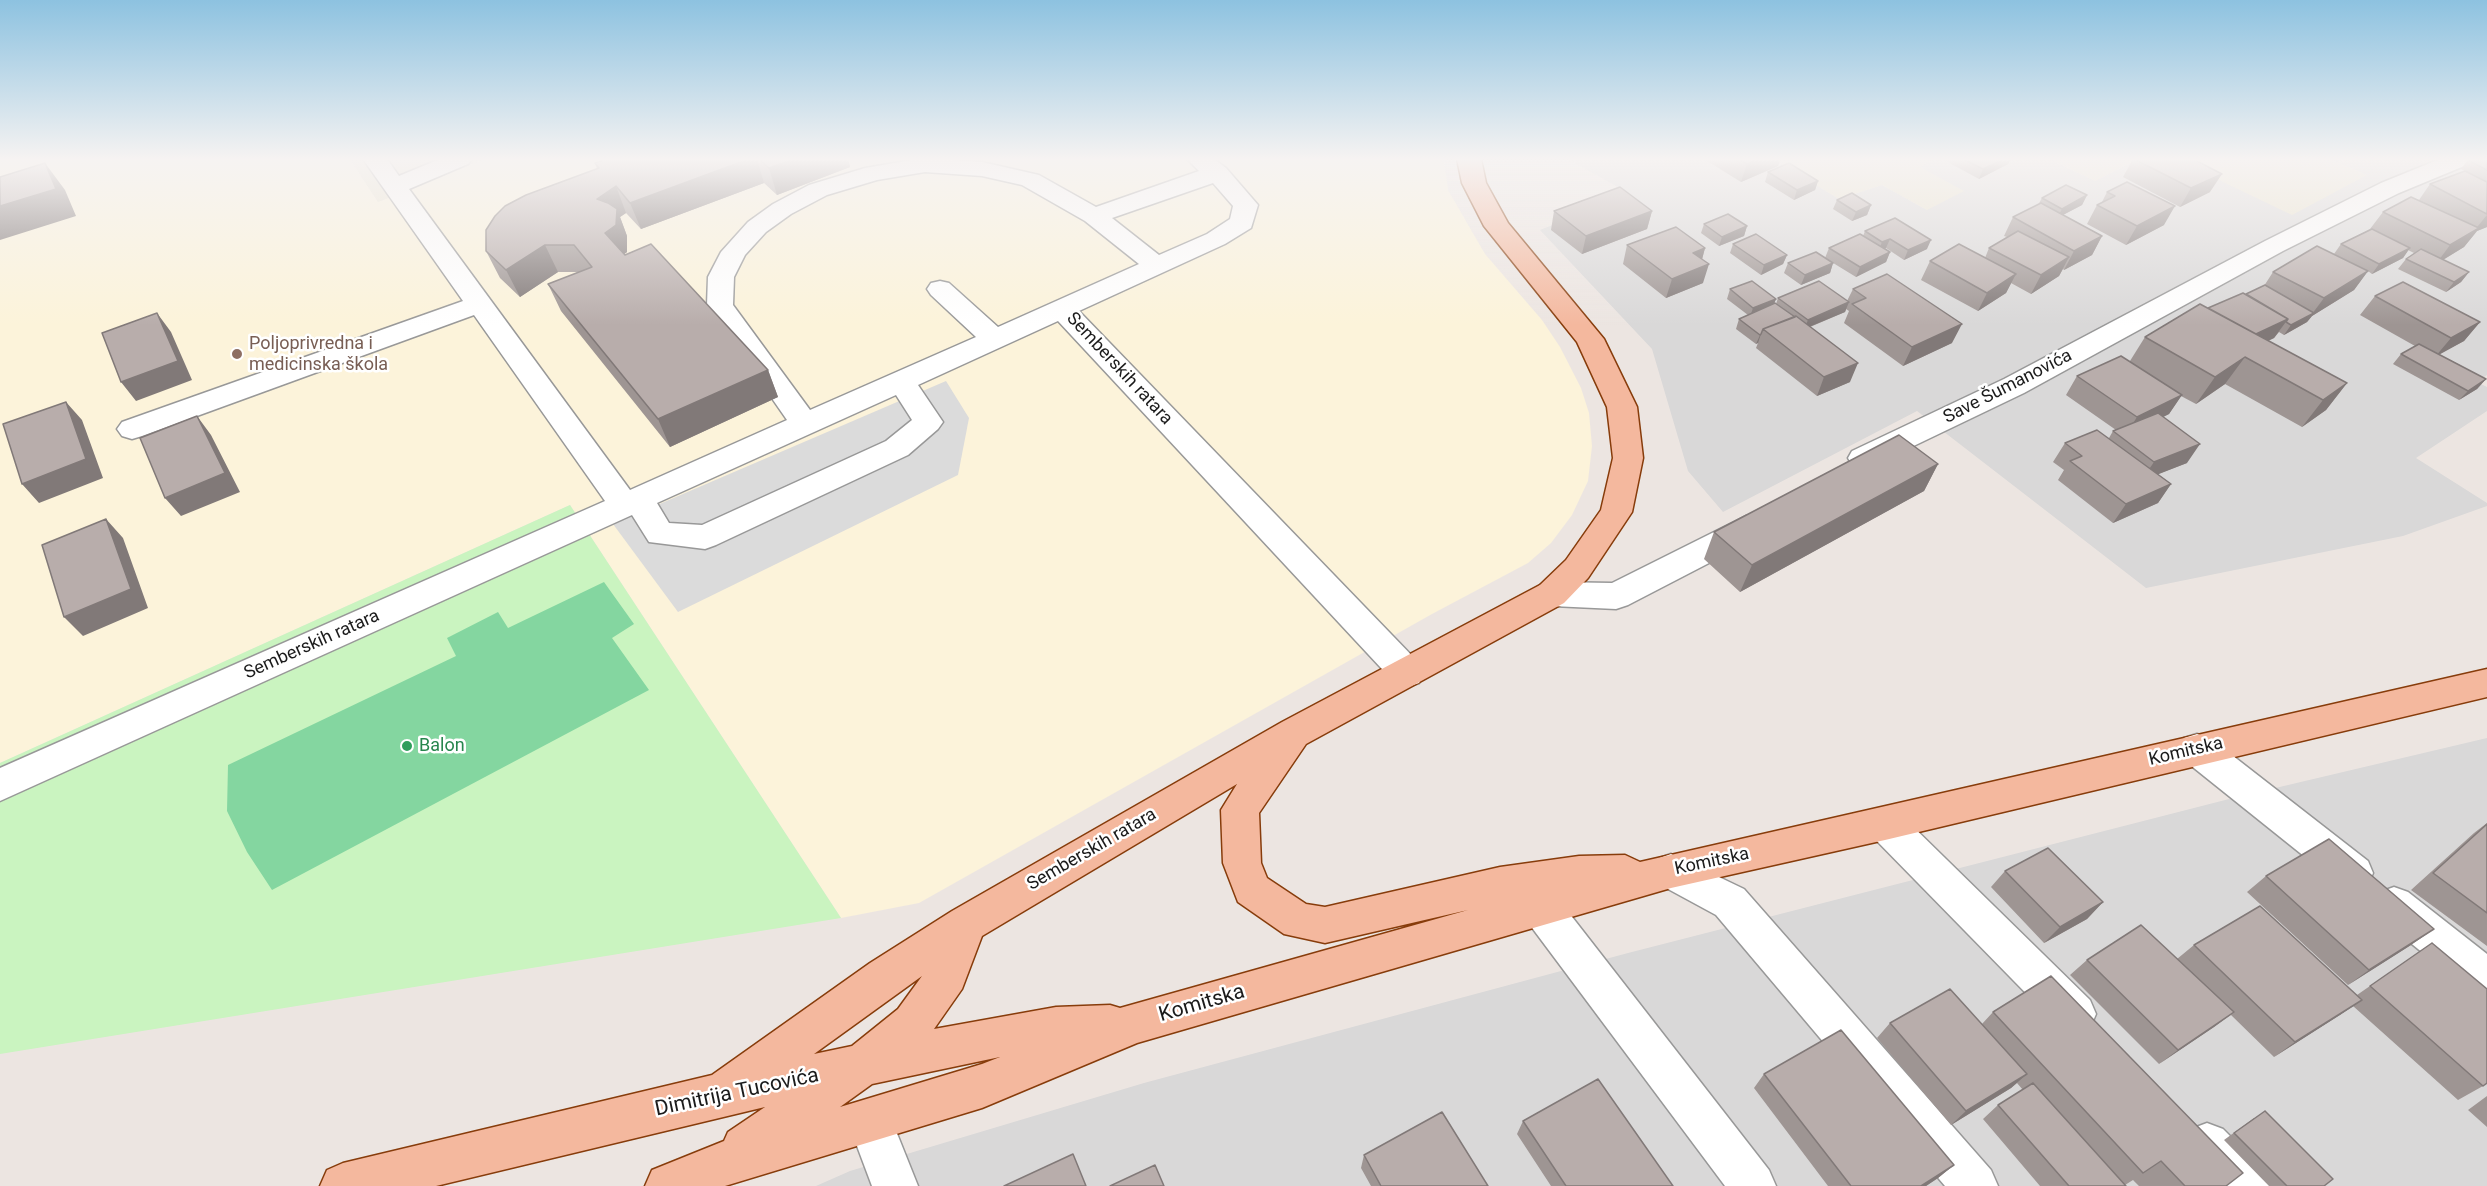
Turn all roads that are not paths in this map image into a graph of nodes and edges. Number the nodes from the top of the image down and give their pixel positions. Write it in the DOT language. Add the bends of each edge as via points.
graph roads {
  1 [pos="415,214"];
  2 [pos="774,214"];
  3 [pos="1091,214"];
  4 [pos="1098,214"];
  5 [pos="1244,214"];
  6 [pos="1491,214"];
  7 [pos="2337,214"];
  8 [pos="1094,216"];
  9 [pos="1157,266"];
  10 [pos="940,289"];
  11 [pos="480,304"];
  12 [pos="1062,309"];
  13 [pos="995,339"];
  14 [pos="901,380"];
  15 [pos="805,424"];
  16 [pos="132,429"];
  17 [pos="1836,473"];
  18 [pos="632,502"];
  19 [pos="1767,514"];
  20 [pos="1552,594"];
  21 [pos="1407,673"];
  22 [pos="2487,683"];
  23 [pos="1295,732"];
  24 [pos="2197,749"];
  25 [pos="0,785"];
  26 [pos="1885,824"];
  27 [pos="1671,871"];
  28 [pos="1541,908"];
  29 [pos="966,924"];
  30 [pos="2487,979"];
  31 [pos="1134,1023"];
  32 [pos="2105,1043"];
  33 [pos="861,1066"];
  34 [pos="722,1094"];
  35 [pos="2181,1119"];
  36 [pos="870,1122"];
  37 [pos="717,1166"];
  38 [pos="343,1186"];
  39 [pos="668,1186"];
  40 [pos="895,1186"];
  41 [pos="1753,1186"];
  42 [pos="1975,1186"];
  43 [pos="2248,1186"];
  1 -- 11 [label="street"];
  2 -- 15 [label="street" via="734,252 722,277 720,305"];
  3 -- 8 [label="street"];
  4 -- 8 [label="street"];
  5 -- 9 [label="street" via="1242,223 1216,239"];
  6 -- 20 [label="main road, Semberskih ratara" via="1590,339 1623,407 1628,458 1616,512 1577,569"];
  7 -- 17 [label="street, Save Šumanovića" via="2014,386"];
  8 -- 9 [label="street"];
  9 -- 12 [label="street"];
  10 -- 13 [label="street"];
  11 -- 16 [label="street"];
  11 -- 18 [label="street"];
  12 -- 13 [label="street, Semberskih ratara"];
  12 -- 21 [label="street, Semberskih ratara"];
  13 -- 14 [label="street, Semberskih ratara"];
  14 -- 15 [label="street, Semberskih ratara"];
  14 -- 18 [label="street" via="928,422 897,448 705,537 660,534"];
  15 -- 18 [label="street, Semberskih ratara"];
  18 -- 25 [label="street, Semberskih ratara"];
  19 -- 20 [label="street" via="1698,555 1616,596"];
  20 -- 21 [label="main road, Semberskih ratara"];
  21 -- 23 [label="main road, Semberskih ratara"];
  22 -- 24 [label="main road, Komitska"];
  23 -- 27 [label="main road" via="1240,810 1242,864 1252,890 1298,921 1325,925 1500,885 1579,873"];
  23 -- 29 [label="main road, Semberskih ratara"];
  24 -- 26 [label="main road, Komitska"];
  24 -- 30 [label="street"];
  26 -- 27 [label="main road, Komitska"];
  26 -- 32 [label="street"];
  27 -- 28 [label="main road, Komitska"];
  27 -- 42 [label="street" via="1730,902"];
  28 -- 31 [label="main road, Komitska"];
  28 -- 41 [label="street"];
  29 -- 33 [label="main road" via="947,975 913,1023"];
  29 -- 34 [label="main road, Semberskih ratara"];
  31 -- 33 [label="main road, Dimitrija Tucovića" via="1056,1027"];
  31 -- 36 [label="main road, Komitska" via="982,1086"];
  33 -- 34 [label="main road, Dimitrija Tucovića"];
  33 -- 37 [label="main road"];
  34 -- 38 [label="main road, Dimitrija Tucovića"];
  35 -- 43 [label="street"];
  36 -- 37 [label="main road, Komitska"];
  36 -- 40 [label="street"];
  37 -- 39 [label="main road, Komitska"];
}
